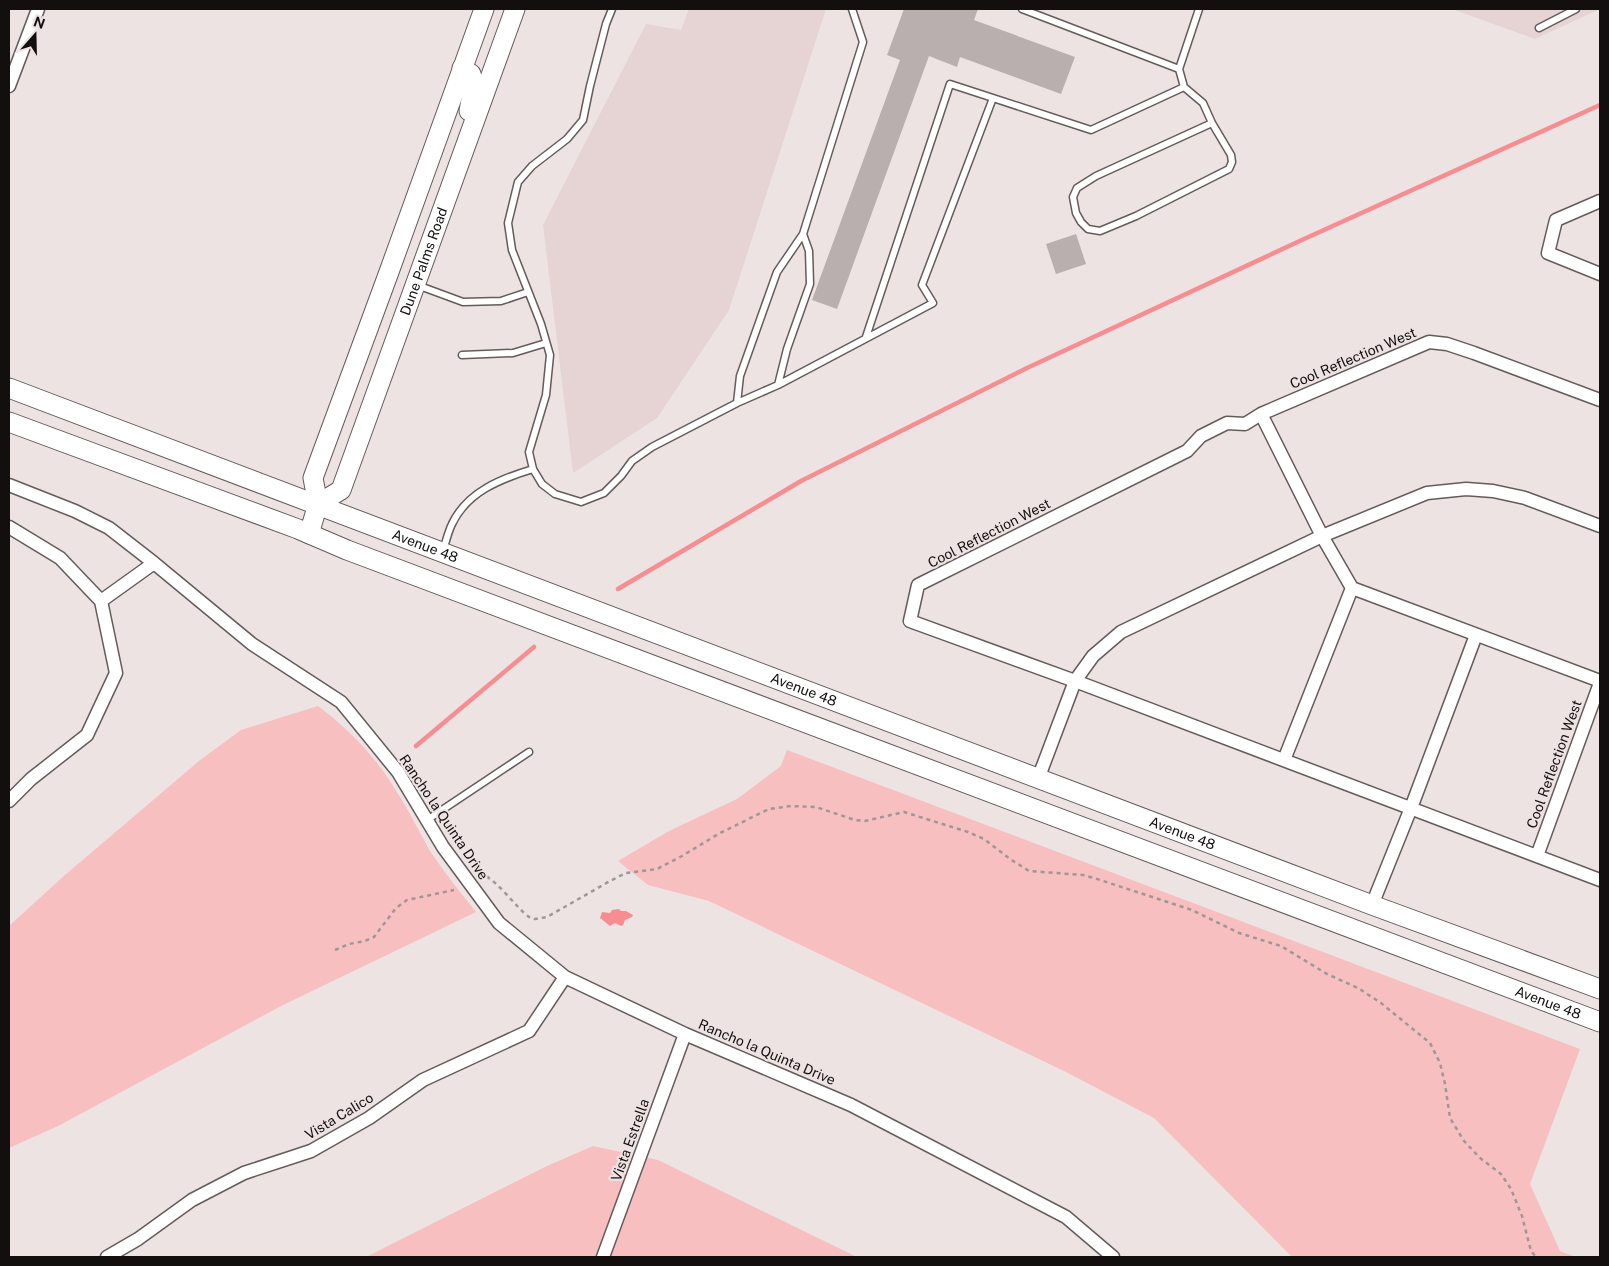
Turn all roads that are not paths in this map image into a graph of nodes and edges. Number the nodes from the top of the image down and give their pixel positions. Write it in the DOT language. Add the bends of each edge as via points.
graph roads {
  1 [pos="38,9"];
  2 [pos="484,9"];
  3 [pos="515,9"];
  4 [pos="612,9"];
  5 [pos="852,9"];
  6 [pos="1022,9"];
  7 [pos="1199,9"];
  8 [pos="1576,9"];
  9 [pos="1538,28"];
  10 [pos="462,68"];
  11 [pos="1179,69"];
  12 [pos="12,70"];
  13 [pos="9,86"];
  14 [pos="1184,87"];
  15 [pos="993,98"];
  16 [pos="1212,123"];
  17 [pos="463,151"];
  18 [pos="416,197"];
  19 [pos="1600,201"];
  20 [pos="803,234"];
  21 [pos="1600,274"];
  22 [pos="415,284"];
  23 [pos="528,292"];
  24 [pos="866,337"];
  25 [pos="546,343"];
  26 [pos="462,355"];
  27 [pos="778,385"];
  28 [pos="9,388"];
  29 [pos="1600,400"];
  30 [pos="737,404"];
  31 [pos="1260,414"];
  32 [pos="9,422"];
  33 [pos="533,469"];
  34 [pos="9,485"];
  35 [pos="318,504"];
  36 [pos="1600,526"];
  37 [pos="9,527"];
  38 [pos="309,534"];
  39 [pos="1322,536"];
  40 [pos="443,552"];
  41 [pos="154,563"];
  42 [pos="1352,588"];
  43 [pos="101,602"];
  44 [pos="1476,634"];
  45 [pos="1075,681"];
  46 [pos="1600,682"];
  47 [pos="529,752"];
  48 [pos="1284,760"];
  49 [pos="1038,779"];
  50 [pos="9,801"];
  51 [pos="1028,807"];
  52 [pos="1411,808"];
  53 [pos="427,820"];
  54 [pos="1537,856"];
  55 [pos="1205,874"];
  56 [pos="1600,880"];
  57 [pos="1372,905"];
  58 [pos="565,977"];
  59 [pos="1600,989"];
  60 [pos="1600,1022"];
  61 [pos="685,1034"];
  62 [pos="107,1257"];
  63 [pos="603,1257"];
  64 [pos="1113,1257"];
  1 -- 12 [label="street"];
  2 -- 10 [label="main road, Dune Palms Road"];
  3 -- 17 [label="main road, Dune Palms Road"];
  4 -- 23 [label="lane" via="594,68 583,120 567,139 532,166 518,182 508,223 512,250"];
  5 -- 20 [label="lane" via="863,42"];
  6 -- 11 [label="lane"];
  7 -- 11 [label="lane"];
  8 -- 9 [label="lane"];
  10 -- 17 [label="main road" via="471,74 474,83"];
  10 -- 18 [label="main road, Dune Palms Road"];
  11 -- 14 [label="lane"];
  12 -- 13 [label="street"];
  14 -- 15 [label="lane" via="1091,130"];
  14 -- 16 [label="lane" via="1203,103"];
  15 -- 24 [label="lane" via="922,285 933,303"];
  15 -- 24 [label="lane" via="950,84"];
  16 -- 16 [label="lane" via="1096,176 1077,188 1073,206 1081,222 1088,229 1100,231 1229,169 1231,155"];
  17 -- 22 [label="main road, Dune Palms Road"];
  18 -- 22 [label="main road" via="405,269"];
  18 -- 35 [label="main road, Dune Palms Road" via="313,478"];
  19 -- 21 [label="street" via="1556,220 1548,254"];
  20 -- 27 [label="lane" via="809,251 810,284"];
  20 -- 30 [label="lane" via="777,272 740,376"];
  22 -- 23 [label="lane" via="463,302 501,301"];
  22 -- 35 [label="main road, Dune Palms Road" via="342,490"];
  23 -- 25 [label="lane"];
  24 -- 27 [label="lane"];
  25 -- 26 [label="lane" via="513,353"];
  25 -- 33 [label="lane" via="550,355 546,395 529,452"];
  27 -- 30 [label="lane"];
  28 -- 35 [label="main road, Avenue 48"];
  29 -- 31 [label="street, Cool Reflection West" via="1474,353 1429,342"];
  30 -- 33 [label="lane" via="652,447 632,461 604,493 581,502 555,494 542,484"];
  31 -- 39 [label="street"];
  31 -- 45 [label="street, Cool Reflection West" via="1245,424 1227,423 1201,436 1187,450 918,585 910,620"];
  32 -- 38 [label="main road, Avenue 48"];
  33 -- 40 [label="lane" via="512,475 477,492 467,501 452,524"];
  34 -- 41 [label="street, Rancho la Quinta Drive" via="109,528"];
  35 -- 38 [label="main road, Dune Palms Road"];
  35 -- 40 [label="main road, Avenue 48"];
  36 -- 39 [label="street" via="1526,498 1466,489 1427,493"];
  37 -- 43 [label="street" via="60,558"];
  38 -- 51 [label="main road, Avenue 48"];
  39 -- 42 [label="street"];
  39 -- 45 [label="street" via="1121,632 1093,656"];
  40 -- 49 [label="main road, Avenue 48"];
  41 -- 43 [label="street"];
  41 -- 53 [label="street, Rancho la Quinta Drive" via="252,644 341,702 398,772"];
  42 -- 44 [label="street, Cool Reflection West"];
  42 -- 48 [label="street"];
  43 -- 50 [label="street" via="116,672 86,735"];
  44 -- 46 [label="street, Cool Reflection West"];
  44 -- 52 [label="street"];
  45 -- 48 [label="street, Cool Reflection West"];
  45 -- 49 [label="street"];
  46 -- 54 [label="street, Cool Reflection West"];
  47 -- 53 [label="lane"];
  48 -- 52 [label="street, Cool Reflection West"];
  49 -- 51 [label="main road"];
  49 -- 57 [label="main road, Avenue 48"];
  51 -- 55 [label="main road, Avenue 48"];
  52 -- 54 [label="street, Cool Reflection West"];
  52 -- 57 [label="street"];
  53 -- 58 [label="street, Rancho la Quinta Drive" via="499,923"];
  54 -- 56 [label="street, Cool Reflection West"];
  55 -- 57 [label="main road" via="1252,878 1360,918 1369,915"];
  55 -- 60 [label="main road, Avenue 48"];
  57 -- 59 [label="main road, Avenue 48"];
  58 -- 61 [label="street, Rancho la Quinta Drive"];
  58 -- 62 [label="street, Vista Calico" via="529,1030 423,1080 369,1118 311,1151 244,1173 192,1200"];
  61 -- 63 [label="street, Vista Estrella"];
  61 -- 64 [label="street, Rancho la Quinta Drive" via="851,1104 1066,1217"];
}
